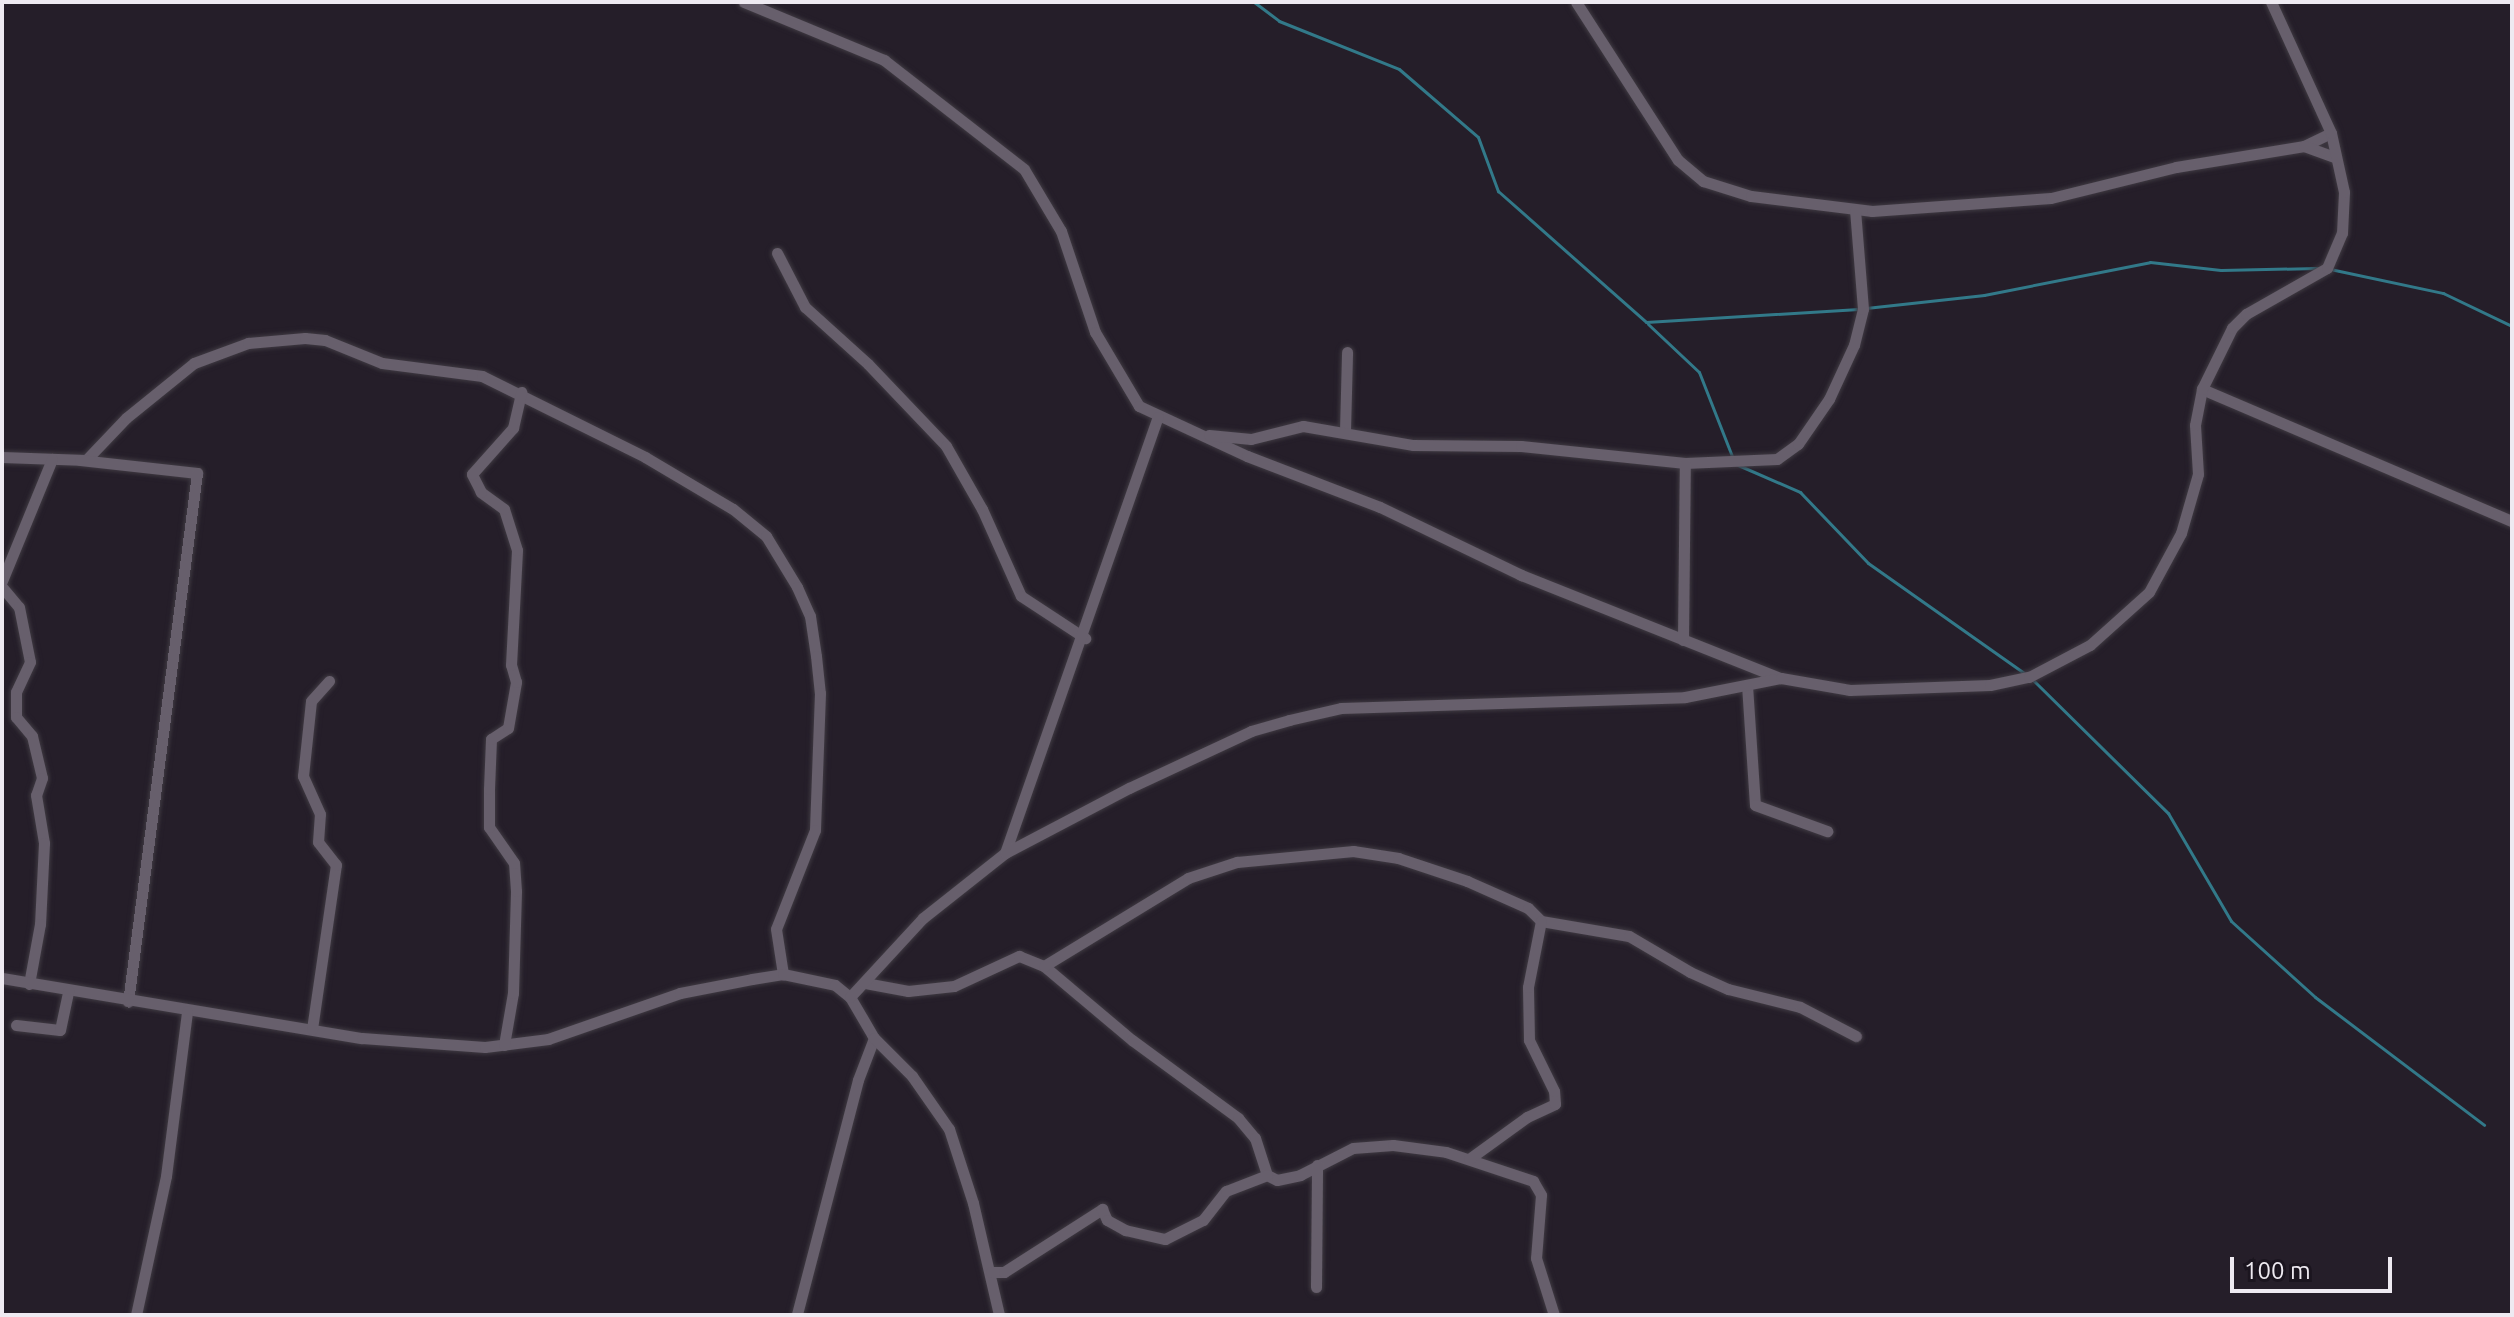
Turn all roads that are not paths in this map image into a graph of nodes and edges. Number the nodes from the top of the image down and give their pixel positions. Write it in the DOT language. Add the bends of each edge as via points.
graph roads {
  1 [pos="744,2"];
  2 [pos="1576,2"];
  3 [pos="2271,2"];
  4 [pos="2331,133"];
  5 [pos="2304,146"];
  6 [pos="2335,157"];
  7 [pos="1855,210"];
  8 [pos="777,253"];
  9 [pos="1347,352"];
  10 [pos="2202,389"];
  11 [pos="521,392"];
  12 [pos="1163,420"];
  13 [pos="1345,431"];
  14 [pos="2,457"];
  15 [pos="52,459"];
  16 [pos="80,460"];
  17 [pos="1685,463"];
  18 [pos="2512,521"];
  19 [pos="2,584"];
  20 [pos="1085,638"];
  21 [pos="1683,640"];
  22 [pos="1781,678"];
  23 [pos="329,681"];
  24 [pos="1747,685"];
  25 [pos="1827,831"];
  26 [pos="1005,853"];
  27 [pos="1541,921"];
  28 [pos="1044,966"];
  29 [pos="783,974"];
  30 [pos="2,978"];
  31 [pos="865,983"];
  32 [pos="29,984"];
  33 [pos="68,991"];
  34 [pos="850,997"];
  35 [pos="128,1002"];
  36 [pos="187,1011"];
  37 [pos="16,1025"];
  38 [pos="312,1029"];
  39 [pos="1856,1036"];
  40 [pos="874,1038"];
  41 [pos="504,1045"];
  42 [pos="1469,1159"];
  43 [pos="1317,1165"];
  44 [pos="1267,1175"];
  45 [pos="991,1272"];
  46 [pos="1316,1287"];
  47 [pos="136,1315"];
  48 [pos="797,1315"];
  49 [pos="999,1315"];
  50 [pos="1554,1315"];
  1 -- 12 [label="street" via="789,25 884,60 1024,169 1061,231 1095,332 1114,369 1139,406"];
  2 -- 7 [label="street" via="1678,160 1703,181 1751,196"];
  3 -- 4 [label="street"];
  4 -- 5 [label="street"];
  4 -- 6 [label="street"];
  5 -- 6 [label="street"];
  5 -- 7 [label="street" via="2176,167 2051,198"];
  6 -- 10 [label="street" via="2346,211 2327,268 2246,314 2232,328"];
  7 -- 17 [label="street" via="1863,309 1854,345 1829,399 1798,444 1777,459"];
  8 -- 20 [label="street" via="805,307 946,446 982,509 1021,596"];
  9 -- 13 [label="street"];
  10 -- 18 [label="street"];
  10 -- 22 [label="street" via="2195,425 2198,474 2181,533 2149,592 2090,645 2029,677 1990,685 1850,690"];
  11 -- 16 [label="street" via="482,376 382,363 325,340 267,340 207,356 180,371"];
  11 -- 29 [label="street" via="733,509 766,536 797,587 810,616 820,693 818,803 807,859 776,929"];
  11 -- 41 [label="street" via="513,428 472,474 481,492 504,509 517,550 511,665 516,682 508,728 491,739 489,789 489,827 514,863 516,891 513,993"];
  12 -- 13 [label="street" via="1208,435 1251,439 1303,426"];
  12 -- 20 [label="street"];
  12 -- 21 [label="street" via="1325,484 1521,575"];
  13 -- 17 [label="street" via="1413,445 1521,446"];
  14 -- 15 [label="street"];
  15 -- 16 [label="street"];
  15 -- 19 [label="street"];
  16 -- 35 [label="street" via="197,473"];
  17 -- 21 [label="street"];
  19 -- 32 [label="street" via="19,607 30,662 16,692 16,717 32,736 42,778 36,795 44,843 40,924"];
  20 -- 26 [label="street"];
  21 -- 22 [label="street"];
  22 -- 24 [label="street"];
  23 -- 38 [label="street" via="311,701 303,776 320,814 318,842 336,865"];
  24 -- 25 [label="street" via="1755,805"];
  24 -- 26 [label="street" via="1685,697 1341,708 1251,731"];
  26 -- 31 [label="street" via="923,918"];
  27 -- 28 [label="street" via="1528,908 1467,881 1398,858 1318,851 1237,862 1188,878"];
  27 -- 39 [label="street" via="1629,936 1728,989 1800,1007"];
  27 -- 42 [label="street" via="1528,987 1529,1040 1555,1104 1527,1117"];
  28 -- 31 [label="street" via="1019,956 954,986 908,991"];
  28 -- 44 [label="street" via="1238,1118 1255,1138"];
  29 -- 34 [label="street" via="816,977"];
  29 -- 41 [label="street" via="680,993 548,1039"];
  30 -- 32 [label="street"];
  31 -- 34 [label="street"];
  32 -- 33 [label="street"];
  33 -- 35 [label="street"];
  33 -- 37 [label="street" via="60,1030"];
  34 -- 40 [label="street"];
  35 -- 36 [label="street"];
  36 -- 38 [label="street"];
  36 -- 47 [label="street" via="166,1176"];
  38 -- 41 [label="street" via="426,1045"];
  40 -- 45 [label="street" via="912,1076 949,1129"];
  40 -- 48 [label="street" via="858,1080"];
  42 -- 43 [label="street" via="1417,1147 1372,1146"];
  42 -- 50 [label="street" via="1538,1185 1536,1258"];
  43 -- 44 [label="street" via="1285,1180"];
  43 -- 46 [label="street"];
  44 -- 45 [label="street" via="1226,1191 1203,1220 1165,1239 1125,1230 1107,1220 1102,1209 1004,1272"];
  45 -- 49 [label="street"];
}
